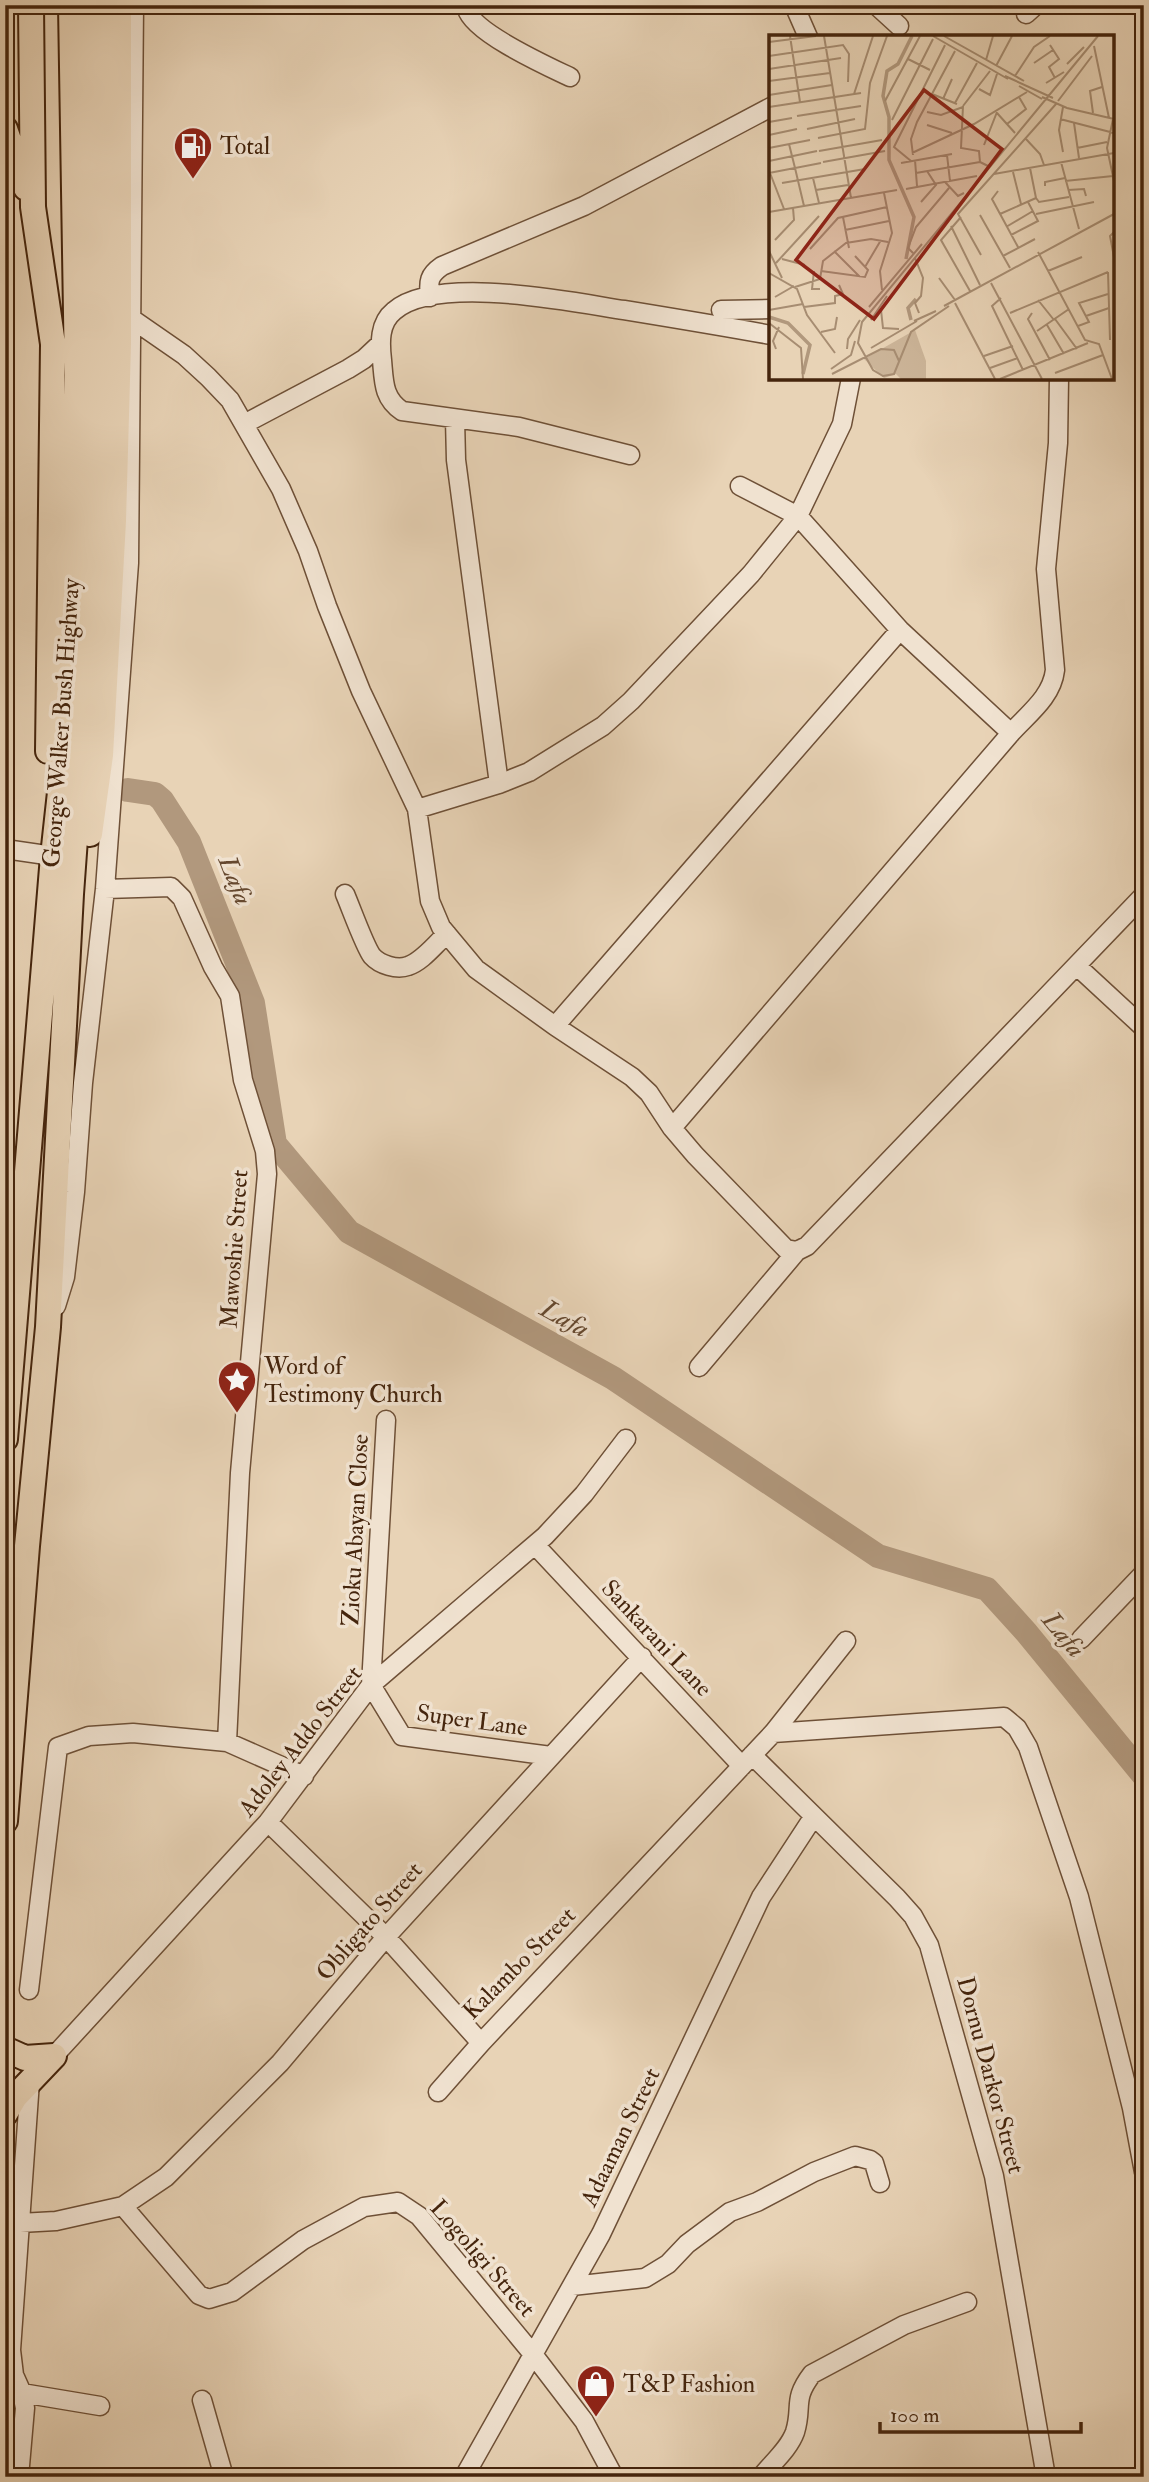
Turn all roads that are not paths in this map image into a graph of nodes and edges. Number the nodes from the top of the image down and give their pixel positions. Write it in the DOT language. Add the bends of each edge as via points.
graph roads {
  1 [pos="32,5"];
  2 [pos="71,5"];
  3 [pos="95,5"];
  4 [pos="118,5"];
  5 [pos="134,5"];
  6 [pos="470,5"];
  7 [pos="794,5"];
  8 [pos="876,5"];
  9 [pos="899,26"];
  10 [pos="807,35"];
  11 [pos="570,77"];
  12 [pos="769,108"];
  13 [pos="5,130"];
  14 [pos="33,207"];
  15 [pos="430,297"];
  16 [pos="769,309"];
  17 [pos="721,310"];
  18 [pos="132,319"];
  19 [pos="769,335"];
  20 [pos="380,344"];
  21 [pos="98,346"];
  22 [pos="851,380"];
  23 [pos="1059,380"];
  24 [pos="454,419"];
  25 [pos="244,424"];
  26 [pos="630,455"];
  27 [pos="740,486"];
  28 [pos="798,516"];
  29 [pos="900,630"];
  30 [pos="1010,733"];
  31 [pos="499,784"];
  32 [pos="418,808"];
  33 [pos="54,844"];
  34 [pos="5,849"];
  35 [pos="105,889"];
  36 [pos="345,894"];
  37 [pos="1144,895"];
  38 [pos="446,934"];
  39 [pos="1077,967"];
  40 [pos="555,1026"];
  41 [pos="1144,1027"];
  42 [pos="672,1128"];
  43 [pos="797,1251"];
  44 [pos="48,1326"];
  45 [pos="699,1367"];
  46 [pos="386,1420"];
  47 [pos="5,1439"];
  48 [pos="626,1439"];
  49 [pos="535,1545"];
  50 [pos="1144,1573"];
  51 [pos="1081,1639"];
  52 [pos="846,1641"];
  53 [pos="642,1657"];
  54 [pos="371,1685"];
  55 [pos="774,1733"];
  56 [pos="227,1742"];
  57 [pos="551,1756"];
  58 [pos="747,1760"];
  59 [pos="304,1776"];
  60 [pos="814,1816"];
  61 [pos="5,1821"];
  62 [pos="268,1822"];
  63 [pos="386,1937"];
  64 [pos="29,1990"];
  65 [pos="481,2043"];
  66 [pos="5,2049"];
  67 [pos="54,2056"];
  68 [pos="30,2081"];
  69 [pos="438,2092"];
  70 [pos="5,2115"];
  71 [pos="1144,2172"];
  72 [pos="880,2183"];
  73 [pos="123,2206"];
  74 [pos="20,2223"];
  75 [pos="572,2286"];
  76 [pos="967,2302"];
  77 [pos="532,2353"];
  78 [pos="22,2393"];
  79 [pos="202,2400"];
  80 [pos="100,2406"];
  81 [pos="19,2477"];
  82 [pos="224,2477"];
  83 [pos="464,2477"];
  84 [pos="614,2477"];
  85 [pos="761,2477"];
  86 [pos="1046,2477"];
  1 -- 14 [label="highway"];
  2 -- 21 [label="highway, George Walker Bush Highway"];
  3 -- 21 [label="highway, George Walker Bush Highway"];
  4 -- 21 [label="highway"];
  5 -- 18 [label="street, George Walker Bush Highway"];
  6 -- 11 [label="street" via="467,13 474,23"];
  7 -- 10 [label="street"];
  8 -- 9 [label="street"];
  12 -- 15 [label="street" via="584,206 442,266 428,281"];
  13 -- 14 [label="highway"];
  14 -- 33 [label="highway" via="53,344 47,773"];
  15 -- 19 [label="street" via="488,293 542,298"];
  15 -- 20 [label="street" via="393,312 383,326"];
  16 -- 17 [label="street"];
  18 -- 25 [label="street" via="208,377"];
  18 -- 35 [label="street, George Walker Bush Highway" via="128,563"];
  20 -- 24 [label="street" via="385,392 392,404 402,411"];
  20 -- 25 [label="street" via="348,369"];
  21 -- 33 [label="highway, George Walker Bush Highway"];
  21 -- 44 [label="highway, George Walker Bush Highway" via="85,701"];
  22 -- 28 [label="street" via="842,424"];
  23 -- 30 [label="street" via="1046,569 1054,682"];
  24 -- 26 [label="street" via="519,427"];
  24 -- 31 [label="street"];
  25 -- 32 [label="street" via="281,489 361,691"];
  27 -- 28 [label="street"];
  28 -- 29 [label="street"];
  28 -- 31 [label="street" via="751,574 631,701 565,751"];
  29 -- 30 [label="street"];
  29 -- 40 [label="street"];
  30 -- 42 [label="street"];
  31 -- 32 [label="street"];
  32 -- 38 [label="street" via="430,901"];
  33 -- 34 [label="street"];
  33 -- 47 [label="highway, George Walker Bush Highway"];
  35 -- 44 [label="street, George Walker Bush Highway" via="65,1277"];
  35 -- 56 [label="street, Mawoshie Street" via="171,887 182,898 230,996 243,1080 265,1150 267,1174 240,1473"];
  36 -- 38 [label="street" via="372,955 383,963 408,966"];
  37 -- 39 [label="street"];
  38 -- 40 [label="street" via="476,969"];
  39 -- 41 [label="street"];
  39 -- 43 [label="street" via="807,1246"];
  40 -- 42 [label="street" via="632,1077 649,1093"];
  42 -- 43 [label="street" via="786,1249"];
  43 -- 45 [label="street"];
  44 -- 61 [label="highway, George Walker Bush Highway"];
  46 -- 54 [label="street, Zioku Abayan Close"];
  48 -- 49 [label="street, Adoley Addo Street" via="584,1494"];
  49 -- 53 [label="street, Sankarani Lane"];
  49 -- 54 [label="street, Adoley Addo Street"];
  50 -- 51 [label="street"];
  52 -- 55 [label="street, Kalambo Street"];
  53 -- 57 [label="street, Obligato Street"];
  53 -- 58 [label="street, Sankarani Lane"];
  54 -- 57 [label="street, Super Lane" via="402,1736"];
  54 -- 59 [label="street, Adoley Addo Street"];
  55 -- 58 [label="street, Kalambo Street"];
  55 -- 71 [label="street" via="1004,1717 1017,1728 1028,1747 1079,1897"];
  56 -- 59 [label="street"];
  56 -- 64 [label="street" via="133,1733 89,1736 58,1747"];
  57 -- 63 [label="street, Obligato Street"];
  58 -- 60 [label="street, Dornu Darkor Street"];
  58 -- 65 [label="street, Kalambo Street"];
  59 -- 62 [label="street, Adoley Addo Street"];
  60 -- 75 [label="street, Adaaman Street" via="761,1897 649,2136"];
  60 -- 86 [label="street, Dornu Darkor Street" via="897,1898 929,1945 994,2176"];
  62 -- 63 [label="street, Kalambo Street"];
  62 -- 67 [label="street, Adoley Addo Street"];
  63 -- 65 [label="street, Kalambo Street"];
  63 -- 73 [label="street, Obligato Street" via="280,2063 166,2176"];
  65 -- 69 [label="street"];
  66 -- 67 [label="highway" via="25,2058"];
  67 -- 68 [label="highway"];
  68 -- 70 [label="highway"];
  68 -- 74 [label="street"];
  72 -- 75 [label="street" via="874,2164 855,2156 730,2212 645,2278"];
  73 -- 74 [label="street" via="56,2221"];
  73 -- 77 [label="street, Logoligi Street" via="199,2295 209,2299 232,2292 303,2240 364,2207 397,2202 419,2216"];
  74 -- 78 [label="street" via="11,2350"];
  75 -- 77 [label="street, Adaaman Street"];
  76 -- 85 [label="street" via="904,2325 812,2374 798,2399 789,2444"];
  77 -- 83 [label="street, Adaaman Street"];
  77 -- 84 [label="street, Logoligi Street" via="583,2421"];
  78 -- 80 [label="street"];
  78 -- 81 [label="street" via="25,2408"];
  79 -- 82 [label="street"];
}
